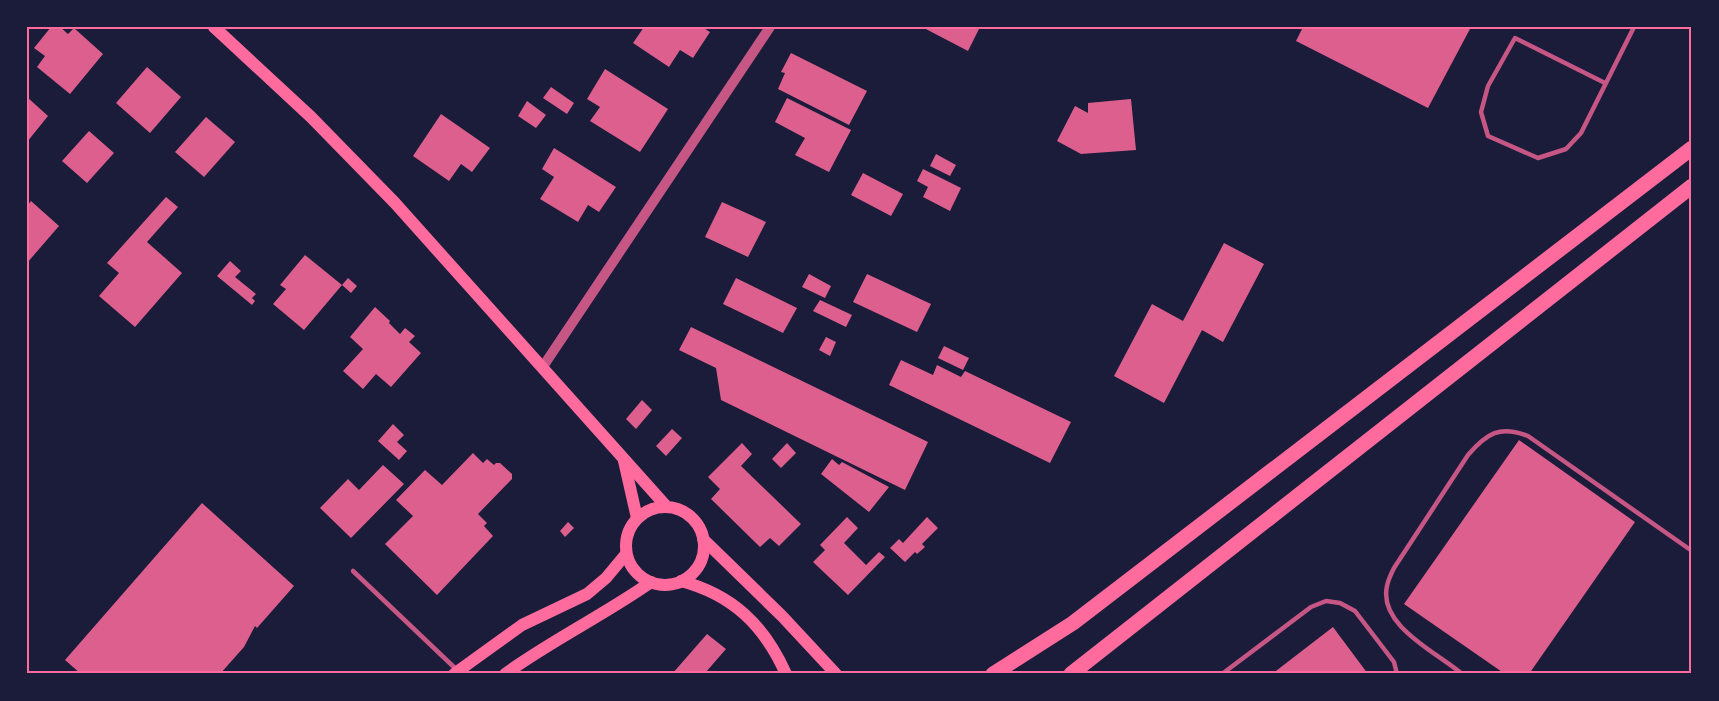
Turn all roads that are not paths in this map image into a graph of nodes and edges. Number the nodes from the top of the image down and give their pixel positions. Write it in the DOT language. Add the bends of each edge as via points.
graph roads {
  1 [pos="214,27"];
  2 [pos="770,27"];
  3 [pos="1634,27"];
  4 [pos="1605,83"];
  5 [pos="1692,148"];
  6 [pos="1692,186"];
  7 [pos="542,368"];
  8 [pos="624,459"];
  9 [pos="666,506"];
  10 [pos="637,518"];
  11 [pos="704,539"];
  12 [pos="1692,551"];
  13 [pos="626,554"];
  14 [pos="352,571"];
  15 [pos="681,581"];
  16 [pos="651,582"];
  17 [pos="457,673"];
  18 [pos="506,674"];
  19 [pos="786,674"];
  20 [pos="836,674"];
  21 [pos="993,674"];
  22 [pos="1071,674"];
  23 [pos="1222,674"];
  24 [pos="1396,674"];
  25 [pos="1462,674"];
  1 -- 7 [label="main road" via="388,196"];
  2 -- 7 [label="street"];
  3 -- 4 [label="lane"];
  4 -- 4 [label="lane" via="1581,133 1566,149 1538,158 1488,136 1481,112 1488,86 1515,38"];
  5 -- 21 [label="main road" via="1082,616"];
  6 -- 22 [label="main road"];
  7 -- 8 [label="main road"];
  8 -- 9 [label="main road"];
  8 -- 10 [label="main road"];
  9 -- 10 [label="main road" via="650,509"];
  9 -- 11 [label="main road" via="690,516"];
  10 -- 13 [label="main road" via="626,541"];
  11 -- 15 [label="main road" via="702,556 694,571"];
  11 -- 20 [label="main road"];
  12 -- 25 [label="lane" via="1528,436 1512,429 1493,432 1468,455 1386,586 1387,599 1403,628"];
  13 -- 16 [label="main road" via="635,572"];
  13 -- 17 [label="main road" via="587,594 522,625"];
  14 -- 17 [label="lane"];
  15 -- 16 [label="main road"];
  15 -- 19 [label="main road" via="710,590 737,607 763,633"];
  16 -- 18 [label="main road"];
  23 -- 24 [label="lane" via="1326,601 1355,611 1394,662"];
}
